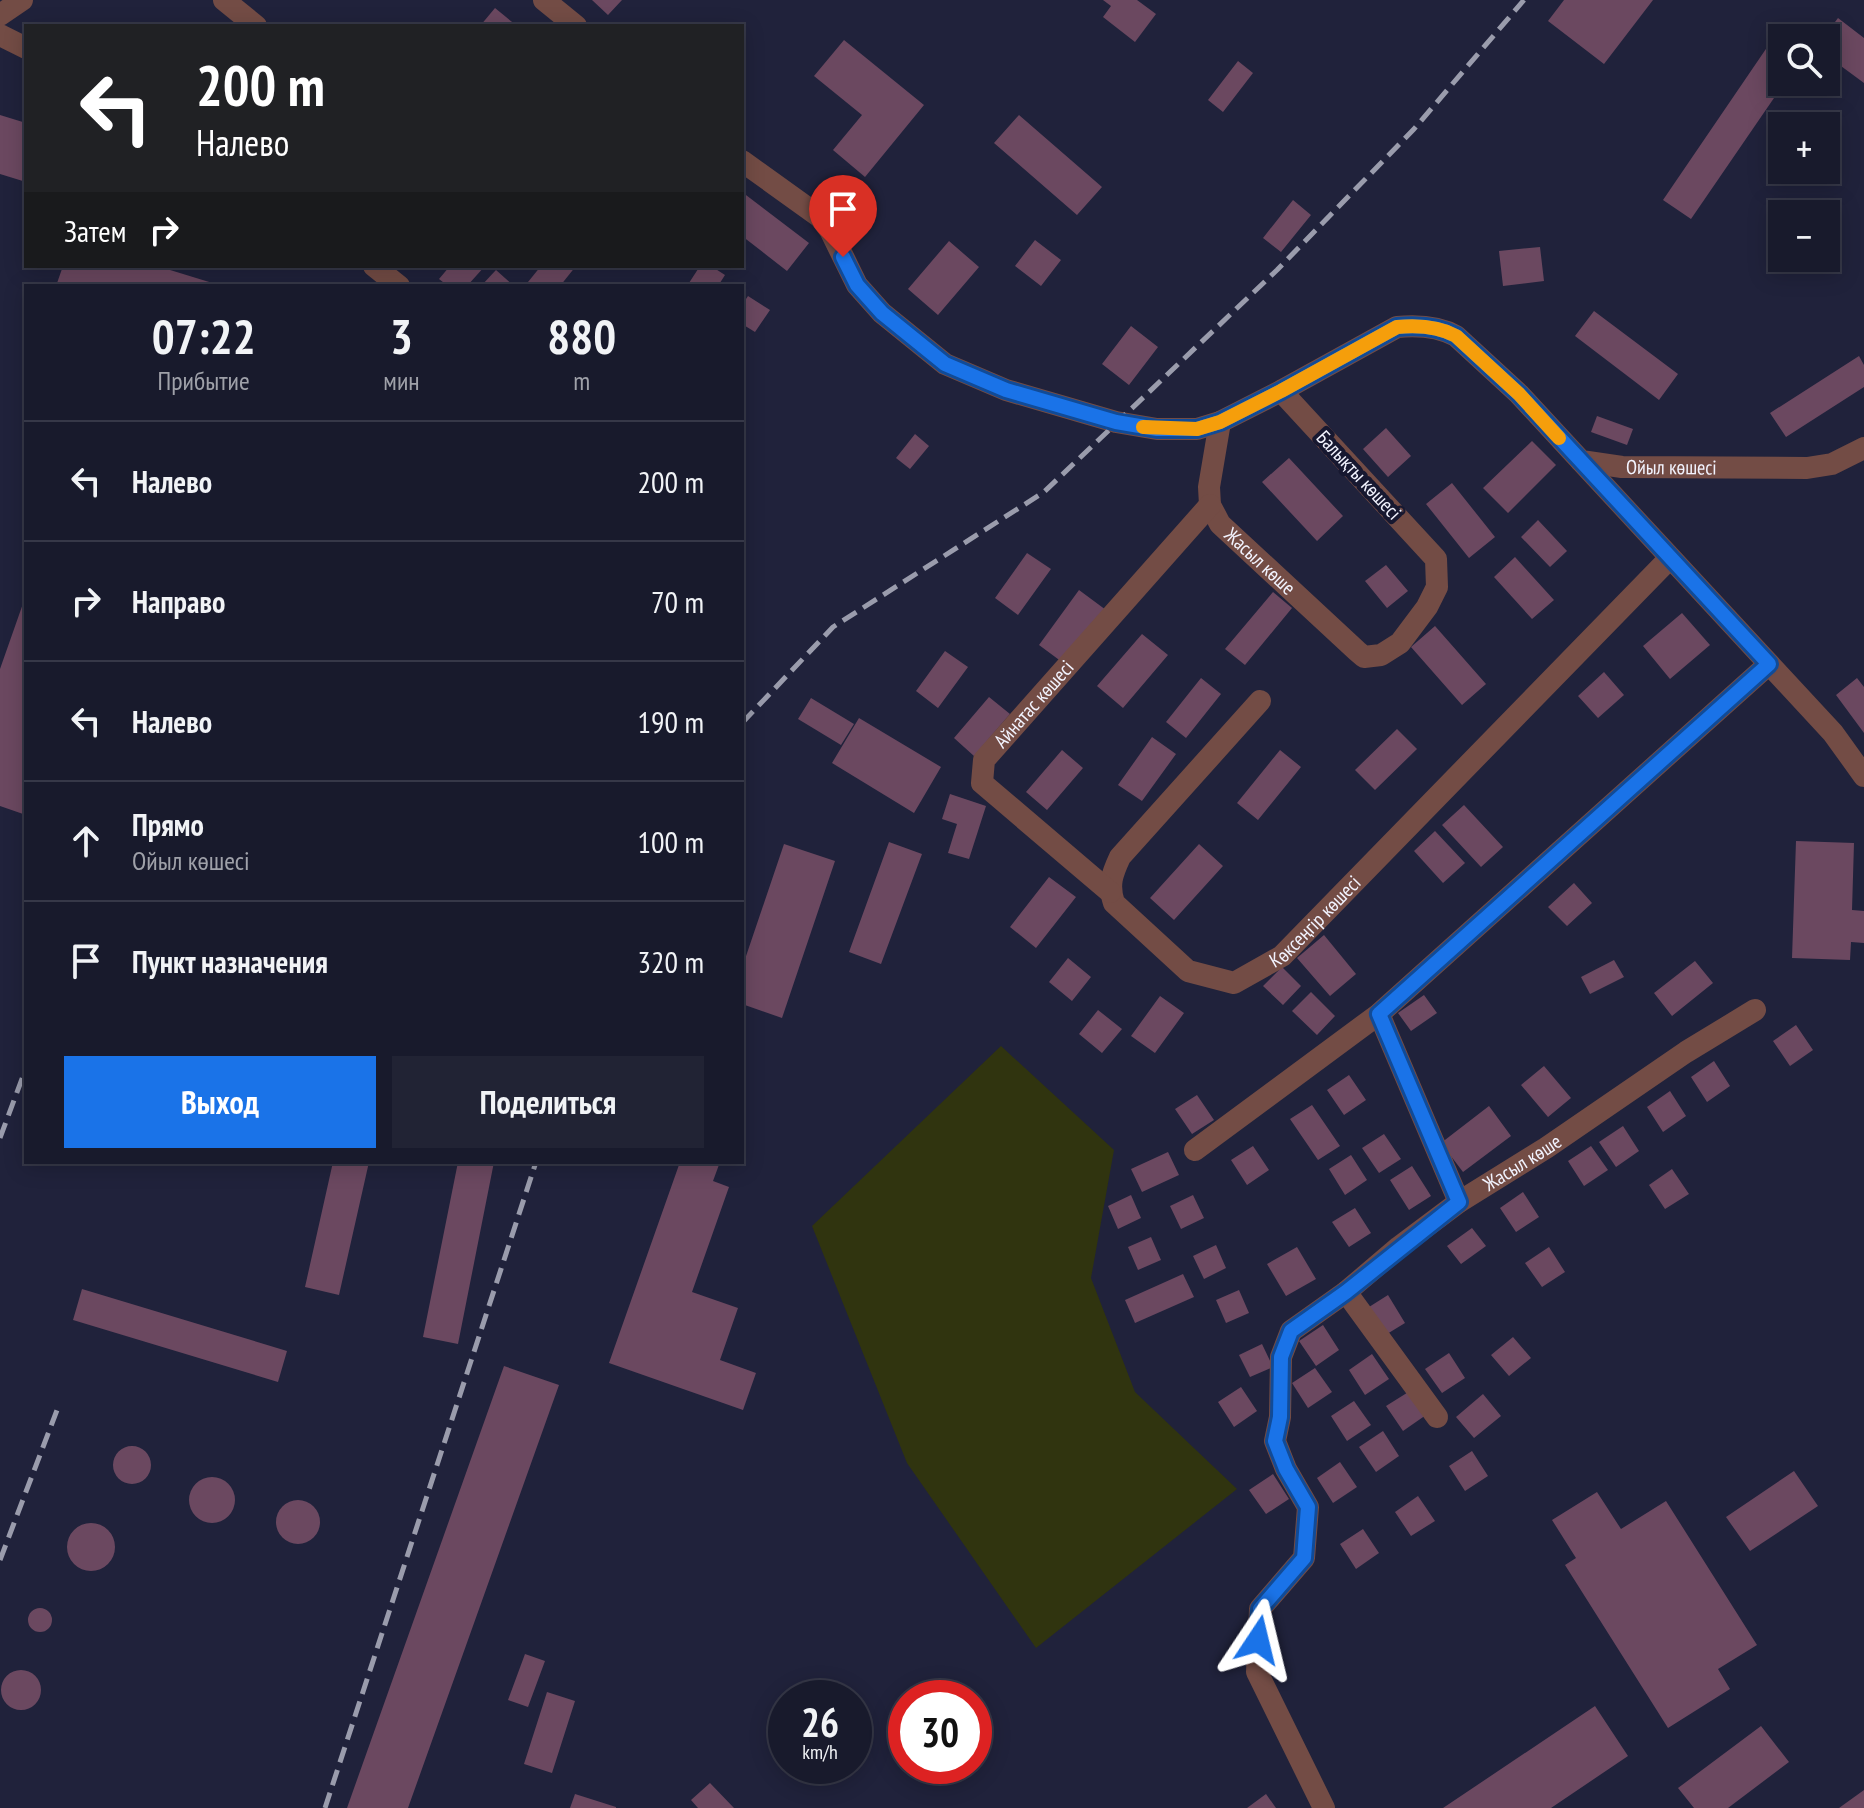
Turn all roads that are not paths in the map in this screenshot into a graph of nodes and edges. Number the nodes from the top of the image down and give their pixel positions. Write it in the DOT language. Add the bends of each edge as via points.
graph roads {
  1 [pos="22,0"];
  2 [pos="224,0"];
  3 [pos="544,0"];
  4 [pos="0,15"];
  5 [pos="254,24"];
  6 [pos="574,24"];
  7 [pos="0,35"];
  8 [pos="24,47"];
  9 [pos="744,162"];
  10 [pos="376,268"];
  11 [pos="396,284"];
  12 [pos="1281,391"];
  13 [pos="1220,422"];
  14 [pos="1864,448"];
  15 [pos="1581,461"];
  16 [pos="1210,505"];
  17 [pos="1670,558"];
  18 [pos="1381,655"];
  19 [pos="1769,664"];
  20 [pos="1260,701"];
  21 [pos="1864,776"];
  22 [pos="1110,892"];
  23 [pos="1755,1010"];
  24 [pos="1379,1014"];
  25 [pos="1195,1150"];
  26 [pos="1459,1202"];
  27 [pos="1346,1292"];
  28 [pos="1437,1417"];
  29 [pos="1324,1808"];
  1 -- 4 [label="street"];
  2 -- 5 [label="street"];
  3 -- 6 [label="street"];
  7 -- 8 [label="street"];
  9 -- 13 [label="street" via="820,217 857,285 882,313 945,364 1006,390 1116,422 1197,429"];
  10 -- 11 [label="street"];
  12 -- 13 [label="street"];
  12 -- 15 [label="street" via="1397,327 1445,330 1519,394"];
  12 -- 18 [label="street, Балықты көшесі" via="1436,559 1437,587 1427,607 1400,643"];
  13 -- 16 [label="street"];
  14 -- 15 [label="street, Ойыл көшесі" via="1832,464 1807,468 1622,467"];
  15 -- 17 [label="street"];
  16 -- 18 [label="street, Жасыл көше" via="1220,524 1357,651 1364,657"];
  16 -- 22 [label="street, Айнатас көшесі" via="984,760 982,783"];
  17 -- 19 [label="street"];
  17 -- 22 [label="street, Көксеңгір көшесі" via="1282,956 1234,983 1202,977 1188,971 1124,914"];
  19 -- 21 [label="street" via="1833,733"];
  19 -- 24 [label="street"];
  20 -- 22 [label="street" via="1120,857"];
  23 -- 26 [label="street, Жасыл көше"];
  24 -- 25 [label="street"];
  24 -- 26 [label="street"];
  26 -- 27 [label="street, Жасыл көше"];
  27 -- 28 [label="street"];
  27 -- 29 [label="street, Жасыл көше" via="1291,1331 1281,1357 1275,1441 1308,1507 1304,1558 1260,1609 1257,1672"];
}
